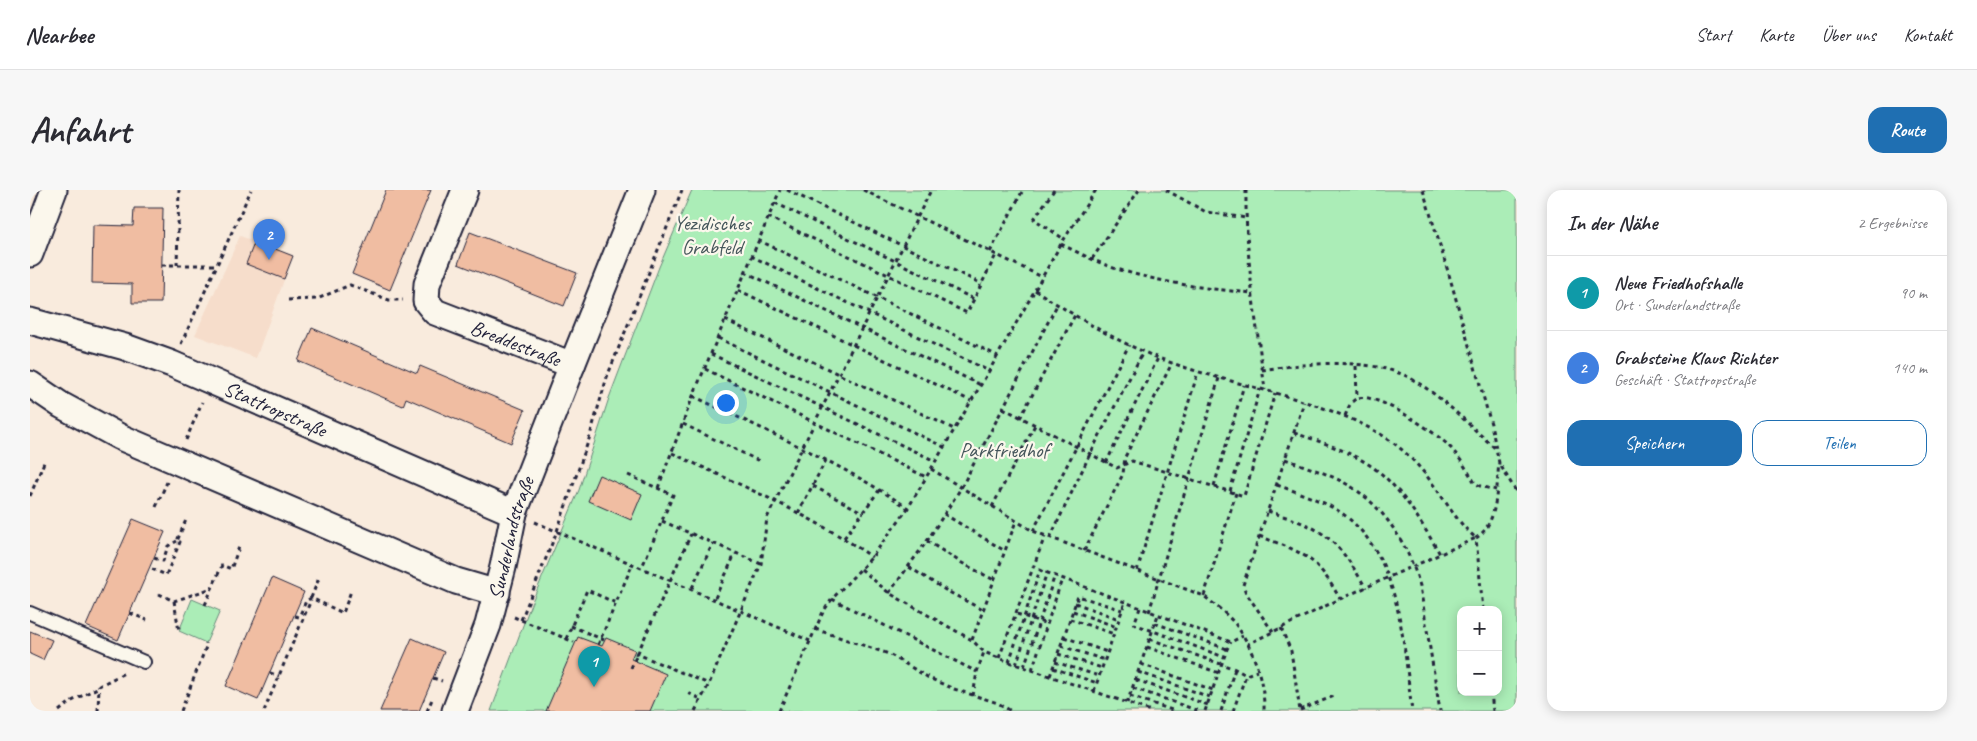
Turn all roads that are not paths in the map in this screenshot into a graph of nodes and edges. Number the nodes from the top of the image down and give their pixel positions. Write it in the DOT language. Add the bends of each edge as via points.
graph roads {
  1 [pos="54,190"];
  2 [pos="465,190"];
  3 [pos="642,190"];
  4 [pos="30,254"];
  5 [pos="30,321"];
  6 [pos="572,365"];
  7 [pos="30,384"];
  8 [pos="514,513"];
  9 [pos="495,601"];
  10 [pos="30,613"];
  11 [pos="144,662"];
  12 [pos="455,711"];
  1 -- 4 [label="street"];
  2 -- 6 [label="street, Breddestraße" via="427,284 426,301 435,312"];
  3 -- 6 [label="street, Breddestraße"];
  5 -- 8 [label="street, Stattropstraße" via="172,364"];
  6 -- 8 [label="street, Sunderlandstraße"];
  7 -- 9 [label="street" via="120,437 456,581"];
  8 -- 9 [label="street, Sunderlandstraße"];
  9 -- 12 [label="street, Sunderlandstraße"];
  10 -- 11 [label="lane"];
}
